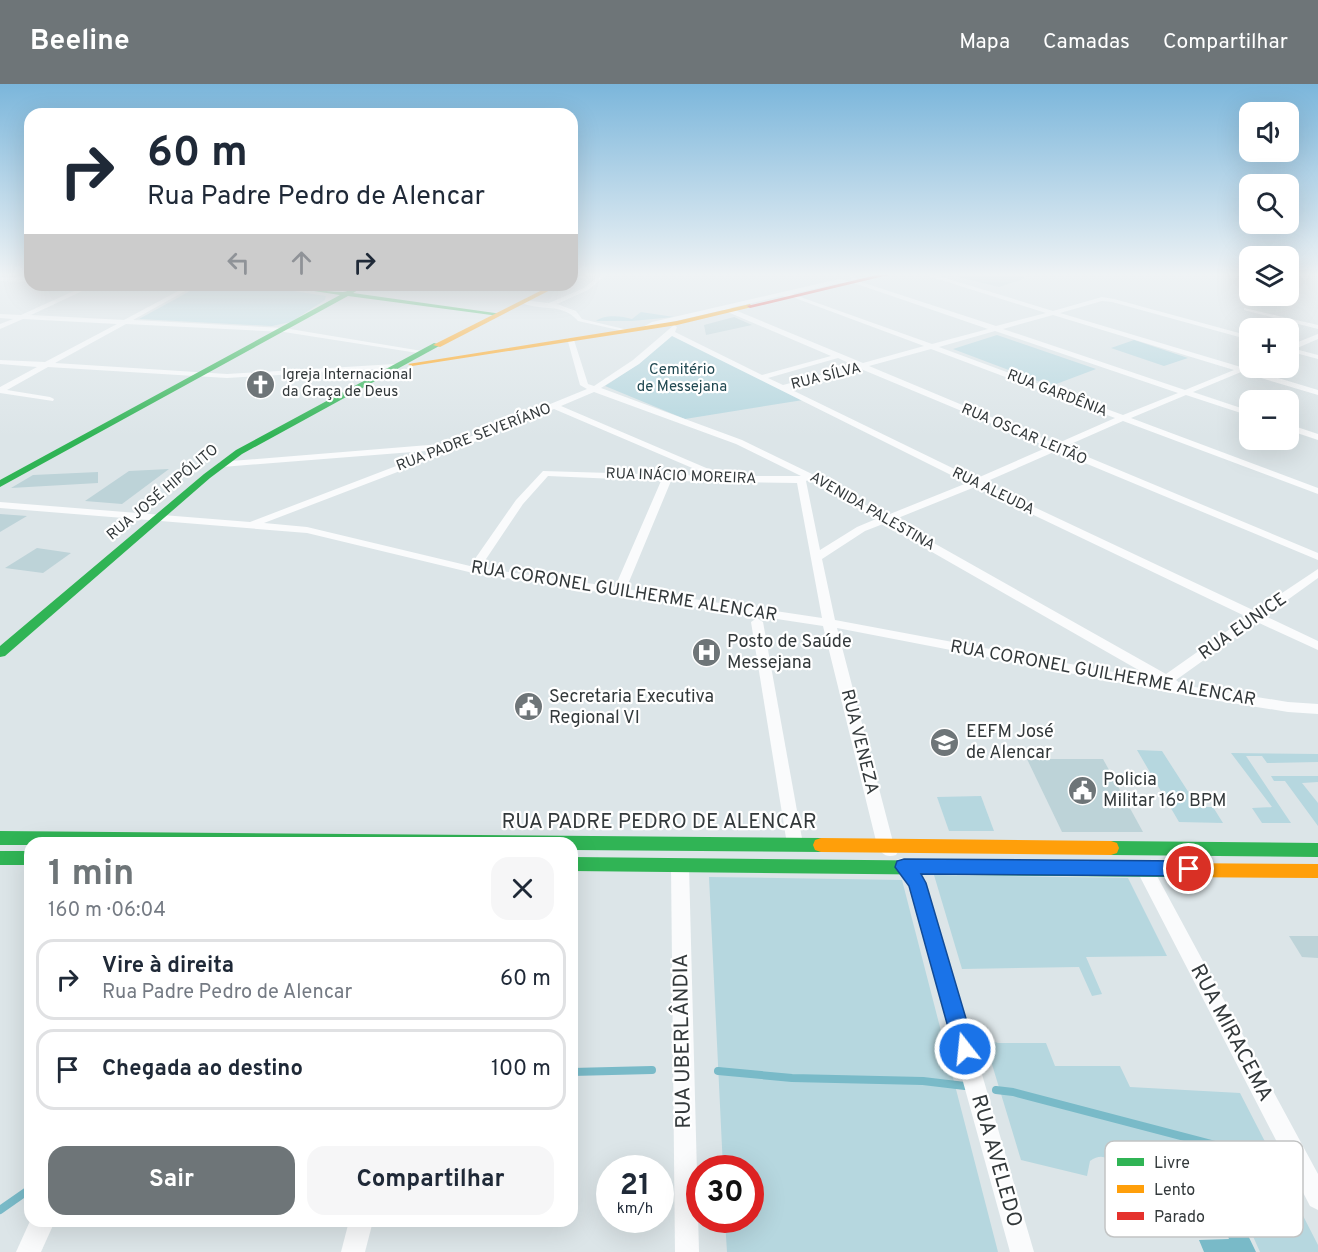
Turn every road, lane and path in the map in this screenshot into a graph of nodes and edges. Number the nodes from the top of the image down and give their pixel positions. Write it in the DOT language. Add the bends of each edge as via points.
graph roads {
  1 [pos="116,328"];
  2 [pos="241,328"];
  3 [pos="289,328"];
  4 [pos="472,328"];
  5 [pos="613,328"];
  6 [pos="641,328"];
  7 [pos="677,328"];
  8 [pos="689,328"];
  9 [pos="770,328"];
  10 [pos="879,328"];
  11 [pos="992,328"];
  12 [pos="1001,328"];
  13 [pos="1104,328"];
  14 [pos="1212,328"];
  15 [pos="996,329"];
  16 [pos="284,330"];
  17 [pos="626,331"];
  18 [pos="1239,335"];
  19 [pos="1318,336"];
  20 [pos="570,340"];
  21 [pos="1299,345"];
  22 [pos="934,347"];
  23 [pos="424,352"];
  24 [pos="1299,352"];
  25 [pos="838,356"];
  26 [pos="1318,357"];
  27 [pos="0,362"];
  28 [pos="46,364"];
  29 [pos="395,366"];
  30 [pos="1239,366"];
  31 [pos="865,367"];
  32 [pos="1239,370"];
  33 [pos="201,375"];
  34 [pos="765,376"];
  35 [pos="1274,378"];
  36 [pos="596,388"];
  37 [pos="783,388"];
  38 [pos="0,390"];
  39 [pos="1185,393"];
  40 [pos="1318,393"];
  41 [pos="50,399"];
  42 [pos="555,406"];
  43 [pos="1239,410"];
  44 [pos="1122,418"];
  45 [pos="1299,431"];
  46 [pos="1318,437"];
  47 [pos="452,448"];
  48 [pos="1054,448"];
  49 [pos="222,464"];
  50 [pos="667,478"];
  51 [pos="805,478"];
  52 [pos="728,479"];
  53 [pos="975,483"];
  54 [pos="0,484"];
  55 [pos="1318,491"];
  56 [pos="0,505"];
  57 [pos="158,517"];
  58 [pos="886,520"];
  59 [pos="253,524"];
  60 [pos="817,557"];
  61 [pos="1318,557"];
  62 [pos="473,570"];
  63 [pos="1318,573"];
  64 [pos="619,592"];
  65 [pos="1258,617"];
  66 [pos="757,622"];
  67 [pos="829,623"];
  68 [pos="1318,646"];
  69 [pos="0,653"];
  70 [pos="1166,680"];
  71 [pos="1188,691"];
  72 [pos="1318,709"];
  73 [pos="0,838"];
  74 [pos="24,838"];
  75 [pos="578,843"];
  76 [pos="795,844"];
  77 [pos="885,845"];
  78 [pos="1289,850"];
  79 [pos="1318,850"];
  80 [pos="0,858"];
  81 [pos="24,858"];
  82 [pos="578,864"];
  83 [pos="680,866"];
  84 [pos="904,867"];
  85 [pos="1144,868"];
  86 [pos="1303,870"];
  87 [pos="1318,871"];
  88 [pos="1288,1141"];
  89 [pos="1303,1170"];
  90 [pos="1318,1198"];
  91 [pos="40,1227"];
  92 [pos="359,1227"];
  93 [pos="28,1252"];
  94 [pos="353,1252"];
  95 [pos="687,1252"];
  96 [pos="1022,1252"];
  1 -- 28 [label="street"];
  2 -- 16 [label="street"];
  3 -- 16 [label="main road"];
  4 -- 23 [label="main road, RUA JOSÉ HIPÓLITO"];
  5 -- 17 [label="street"];
  6 -- 17 [label="main road"];
  7 -- 36 [label="street, RUA PADRE SEVERÍANO" via="636,362"];
  8 -- 37 [label="street, RUA ALEUDA"];
  9 -- 25 [label="street, RUA OSCAR LEITÃO"];
  10 -- 22 [label="street, RUA GARDÊNIA"];
  11 -- 15 [label="street"];
  12 -- 15 [label="street, RUA SÍLVA"];
  13 -- 30 [label="street"];
  14 -- 18 [label="street, RUA SÍLVA"];
  15 -- 22 [label="street, RUA SÍLVA"];
  15 -- 39 [label="street"];
  16 -- 23 [label="street"];
  16 -- 33 [label="main road"];
  17 -- 20 [label="main road"];
  19 -- 21 [label="street"];
  20 -- 29 [label="main road"];
  20 -- 36 [label="street, AVENIDA PALESTINA" via="584,385"];
  22 -- 31 [label="street, RUA SÍLVA"];
  22 -- 44 [label="street, RUA GARDÊNIA"];
  23 -- 29 [label="main road, RUA JOSÉ HIPÓLITO"];
  24 -- 26 [label="street"];
  25 -- 31 [label="street, RUA OSCAR LEITÃO"];
  25 -- 34 [label="street"];
  27 -- 28 [label="street"];
  28 -- 33 [label="street"];
  28 -- 38 [label="street"];
  29 -- 33 [label="street"];
  29 -- 49 [label="main road, RUA JOSÉ HIPÓLITO"];
  31 -- 37 [label="street, RUA SÍLVA"];
  31 -- 48 [label="street, RUA OSCAR LEITÃO"];
  32 -- 39 [label="street"];
  33 -- 54 [label="main road"];
  35 -- 40 [label="street"];
  36 -- 42 [label="street, RUA PADRE SEVERÍANO"];
  36 -- 51 [label="street, AVENIDA PALESTINA" via="739,442"];
  37 -- 53 [label="street, RUA ALEUDA"];
  38 -- 41 [label="street"];
  39 -- 43 [label="street"];
  39 -- 44 [label="street"];
  42 -- 47 [label="street, RUA PADRE SEVERÍANO"];
  42 -- 52 [label="street"];
  44 -- 48 [label="street"];
  44 -- 55 [label="street, RUA GARDÊNIA"];
  45 -- 46 [label="street"];
  47 -- 49 [label="street"];
  47 -- 59 [label="street, RUA PADRE SEVERÍANO"];
  48 -- 53 [label="street"];
  48 -- 61 [label="street, RUA OSCAR LEITÃO"];
  49 -- 57 [label="main road, RUA JOSÉ HIPÓLITO"];
  50 -- 52 [label="street, RUA INÁCIO MOREIRA"];
  50 -- 62 [label="street, RUA INÁCIO MOREIRA" via="560,473 540,477"];
  50 -- 64 [label="street"];
  51 -- 52 [label="street, RUA INÁCIO MOREIRA"];
  51 -- 58 [label="street, AVENIDA PALESTINA"];
  51 -- 60 [label="street, RUA VENEZA"];
  53 -- 58 [label="street"];
  53 -- 65 [label="street, RUA ALEUDA"];
  56 -- 57 [label="street, RUA CORONEL GUILHERME ALENCAR"];
  57 -- 59 [label="street, RUA CORONEL GUILHERME ALENCAR"];
  57 -- 69 [label="main road, RUA JOSÉ HIPÓLITO"];
  58 -- 60 [label="street" via="849,536"];
  58 -- 70 [label="street, AVENIDA PALESTINA"];
  59 -- 62 [label="street, RUA CORONEL GUILHERME ALENCAR" via="324,533"];
  60 -- 67 [label="street, RUA VENEZA"];
  62 -- 64 [label="street, RUA CORONEL GUILHERME ALENCAR"];
  63 -- 65 [label="street, RUA EUNICE"];
  64 -- 67 [label="street, RUA CORONEL GUILHERME ALENCAR"];
  65 -- 68 [label="street, RUA ALEUDA"];
  65 -- 70 [label="street, RUA EUNICE"];
  66 -- 76 [label="street"];
  67 -- 71 [label="street, RUA CORONEL GUILHERME ALENCAR"];
  67 -- 77 [label="street, RUA VENEZA"];
  70 -- 71 [label="street, AVENIDA PALESTINA"];
  71 -- 72 [label="street, RUA CORONEL GUILHERME ALENCAR"];
  73 -- 74 [label="main road, RUA PADRE PEDRO DE ALENCAR"];
  75 -- 76 [label="main road, RUA PADRE PEDRO DE ALENCAR"];
  76 -- 77 [label="main road, RUA PADRE PEDRO DE ALENCAR"];
  77 -- 78 [label="main road, RUA PADRE PEDRO DE ALENCAR"];
  77 -- 84 [label="street, RUA VENEZA"];
  78 -- 79 [label="main road, RUA PADRE PEDRO DE ALENCAR"];
  78 -- 86 [label="main road"];
  80 -- 81 [label="main road"];
  82 -- 83 [label="main road"];
  83 -- 84 [label="main road"];
  83 -- 95 [label="street, RUA UBERLÂNDIA"];
  84 -- 85 [label="main road"];
  84 -- 96 [label="street, RUA AVELEDO" via="917,883"];
  85 -- 86 [label="main road"];
  85 -- 88 [label="street, RUA MIRACEMA"];
  86 -- 87 [label="main road"];
  89 -- 90 [label="street, RUA MIRACEMA"];
  91 -- 93 [label="street"];
  92 -- 94 [label="street"];
}
